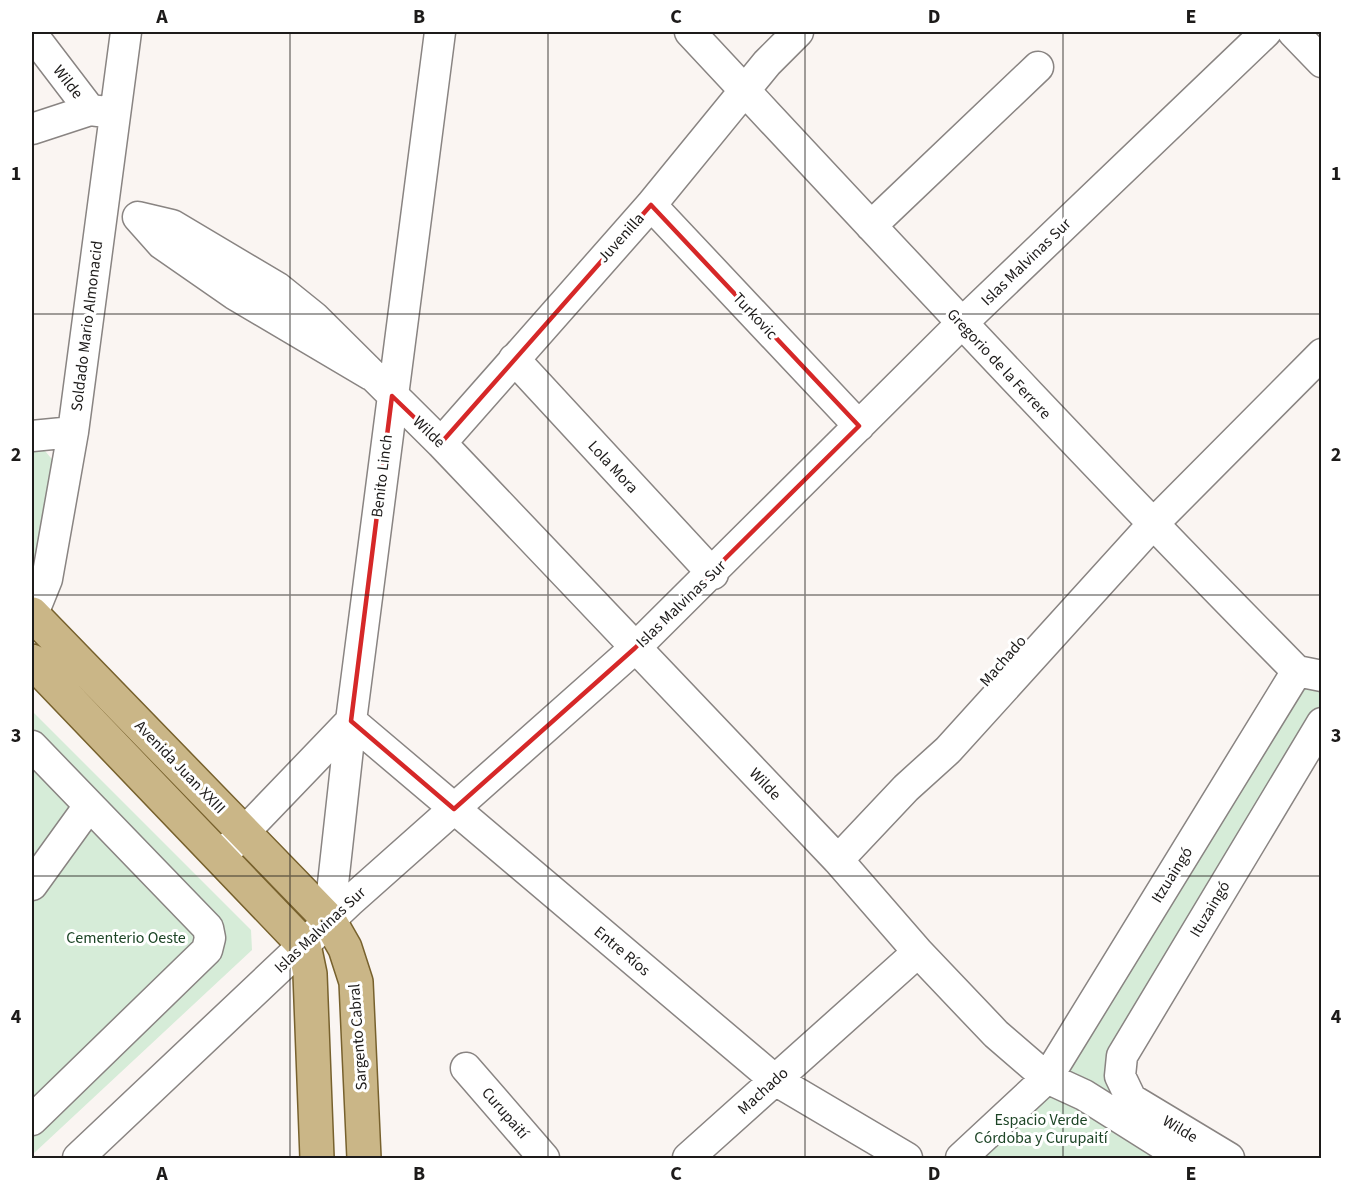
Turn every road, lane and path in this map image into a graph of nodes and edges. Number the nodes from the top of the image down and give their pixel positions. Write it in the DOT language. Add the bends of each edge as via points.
graph roads {
  1 [pos="126,32"];
  2 [pos="440,32"];
  3 [pos="690,32"];
  4 [pos="798,32"];
  5 [pos="1266,32"];
  6 [pos="1293,32"];
  7 [pos="32,34"];
  8 [pos="1322,62"];
  9 [pos="1038,67"];
  10 [pos="746,91"];
  11 [pos="103,112"];
  12 [pos="32,129"];
  13 [pos="102,197"];
  14 [pos="651,205"];
  15 [pos="871,226"];
  16 [pos="961,324"];
  17 [pos="1322,354"];
  18 [pos="514,359"];
  19 [pos="392,396"];
  20 [pos="859,426"];
  21 [pos="74,432"];
  22 [pos="32,436"];
  23 [pos="441,443"];
  24 [pos="1152,525"];
  25 [pos="712,574"];
  26 [pos="32,615"];
  27 [pos="635,648"];
  28 [pos="32,661"];
  29 [pos="1309,674"];
  30 [pos="351,721"];
  31 [pos="1322,723"];
  32 [pos="32,746"];
  33 [pos="89,806"];
  34 [pos="454,809"];
  35 [pos="244,833"];
  36 [pos="220,858"];
  37 [pos="838,860"];
  38 [pos="32,885"];
  39 [pos="329,920"];
  40 [pos="304,945"];
  41 [pos="918,951"];
  42 [pos="466,1068"];
  43 [pos="1047,1078"];
  44 [pos="775,1080"];
  45 [pos="1131,1099"];
  46 [pos="32,1120"];
  47 [pos="78,1158"];
  48 [pos="317,1158"];
  49 [pos="364,1158"];
  50 [pos="544,1158"];
  51 [pos="688,1158"];
  52 [pos="907,1158"];
  53 [pos="961,1158"];
  54 [pos="1185,1158"];
  55 [pos="1229,1158"];
  1 -- 11 [label="street, Soldado Mario Almonacid"];
  2 -- 19 [label="street, Benito Linch"];
  3 -- 10 [label="street, Gregorio de la Ferrere"];
  4 -- 10 [label="street, Juvenilla"];
  5 -- 16 [label="street, Islas Malvinas Sur"];
  6 -- 8 [label="street"];
  7 -- 11 [label="street, Wilde"];
  9 -- 15 [label="street"];
  10 -- 14 [label="street, Juvenilla"];
  10 -- 15 [label="street, Gregorio de la Ferrere"];
  11 -- 12 [label="street"];
  11 -- 13 [label="street, Soldado Mario Almonacid"];
  13 -- 19 [label="street, Wilde" via="138,217 172,225 278,288 314,317"];
  13 -- 21 [label="street, Soldado Mario Almonacid"];
  14 -- 18 [label="street, Juvenilla"];
  14 -- 20 [label="street, Turkovic"];
  15 -- 16 [label="street, Gregorio de la Ferrere"];
  16 -- 20 [label="street, Islas Malvinas Sur"];
  16 -- 24 [label="street, Gregorio de la Ferrere"];
  17 -- 24 [label="street, Machado"];
  18 -- 23 [label="street, Juvenilla"];
  18 -- 25 [label="street, Lola Mora"];
  19 -- 23 [label="street, Wilde"];
  19 -- 30 [label="street, Benito Linch"];
  20 -- 25 [label="street, Islas Malvinas Sur"];
  21 -- 22 [label="street"];
  21 -- 26 [label="street, Soldado Mario Almonacid" via="47,579"];
  23 -- 27 [label="street, Wilde"];
  24 -- 29 [label="street, Gregorio de la Ferrere"];
  24 -- 37 [label="street, Machado" via="948,750"];
  25 -- 27 [label="street, Islas Malvinas Sur"];
  26 -- 35 [label="main road, Avenida Juan XXIII"];
  27 -- 34 [label="street, Islas Malvinas Sur"];
  27 -- 37 [label="street, Wilde"];
  28 -- 36 [label="main road, Avenida Juan XXIII"];
  29 -- 43 [label="street, Itzuaingó"];
  30 -- 34 [label="street, Entre Ríos"];
  30 -- 35 [label="street"];
  30 -- 39 [label="street, Benito Linch"];
  31 -- 45 [label="street, Ituzaingó" via="1122,1056 1120,1076"];
  32 -- 33 [label="street"];
  33 -- 38 [label="street"];
  33 -- 46 [label="street" via="207,928 210,938 207,950"];
  34 -- 39 [label="street, Islas Malvinas Sur"];
  34 -- 44 [label="street, Entre Ríos"];
  35 -- 36 [label="street"];
  35 -- 39 [label="main road, Avenida Juan XXIII"];
  36 -- 40 [label="main road, Avenida Juan XXIII"];
  37 -- 41 [label="street, Wilde"];
  39 -- 40 [label="street, Islas Malvinas Sur"];
  39 -- 49 [label="main road, Sargento Cabral" via="345,948 356,982"];
  40 -- 47 [label="street, Islas Malvinas Sur"];
  40 -- 48 [label="main road" via="310,974"];
  41 -- 43 [label="street, Wilde" via="996,1034"];
  41 -- 44 [label="street, Machado"];
  42 -- 50 [label="street, Curupaití"];
  43 -- 53 [label="street"];
  43 -- 54 [label="street, Wilde" via="1084,1095"];
  44 -- 51 [label="street, Machado"];
  44 -- 52 [label="street, Entre Ríos"];
  45 -- 55 [label="street, Wilde"];
}
